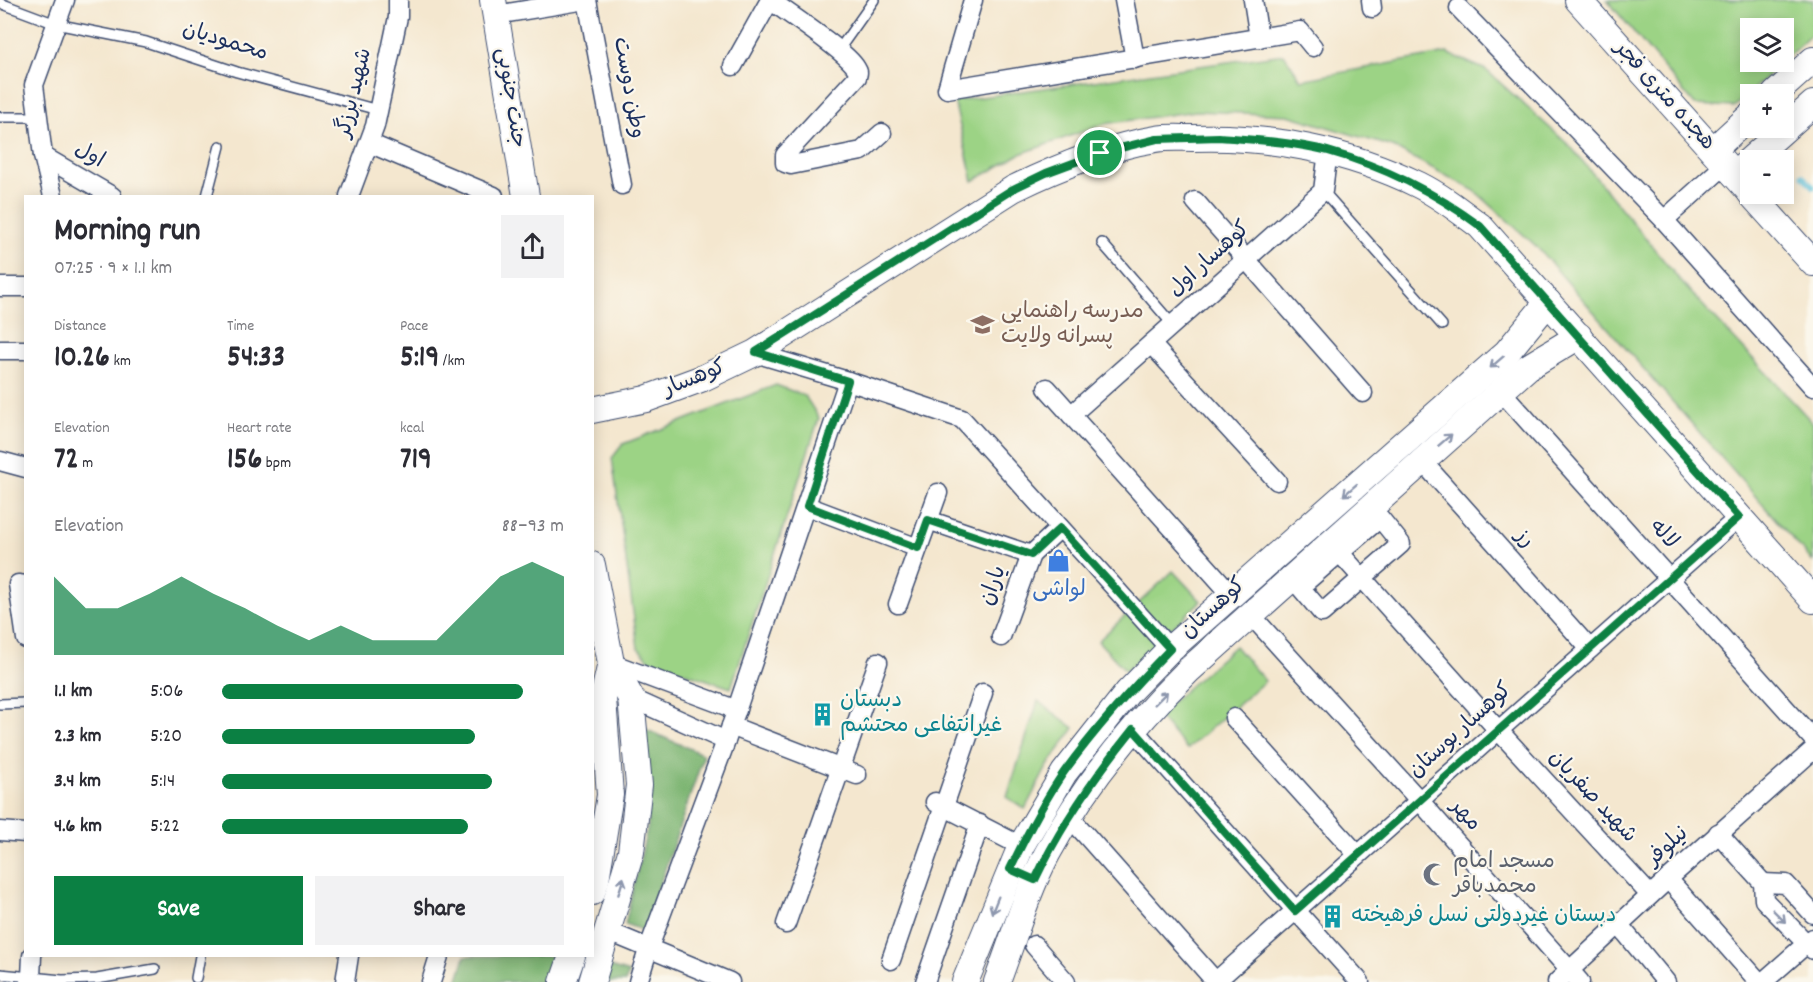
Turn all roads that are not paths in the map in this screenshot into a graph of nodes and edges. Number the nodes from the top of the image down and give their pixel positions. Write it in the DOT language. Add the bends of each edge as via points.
graph roads {
  1 [pos="65,0"];
  2 [pos="398,0"];
  3 [pos="587,0"];
  4 [pos="770,0"];
  5 [pos="874,0"];
  6 [pos="973,0"];
  7 [pos="1124,0"];
  8 [pos="1253,0"];
  9 [pos="1578,0"];
  10 [pos="0,3"];
  11 [pos="494,7"];
  12 [pos="1459,8"];
  13 [pos="56,24"];
  14 [pos="1259,38"];
  15 [pos="1313,47"];
  16 [pos="838,51"];
  17 [pos="1135,59"];
  18 [pos="1813,60"];
  19 [pos="733,66"];
  20 [pos="1785,84"];
  21 [pos="1813,104"];
  22 [pos="378,110"];
  23 [pos="0,117"];
  24 [pos="37,117"];
  25 [pos="882,133"];
  26 [pos="1744,138"];
  27 [pos="369,143"];
  28 [pos="220,146"];
  29 [pos="1328,151"];
  30 [pos="43,156"];
  31 [pos="1735,175"];
  32 [pos="621,185"];
  33 [pos="1323,191"];
  34 [pos="53,195"];
  35 [pos="110,195"];
  36 [pos="207,195"];
  37 [pos="349,195"];
  38 [pos="492,195"];
  39 [pos="526,195"];
  40 [pos="1195,201"];
  41 [pos="1664,220"];
  42 [pos="1102,243"];
  43 [pos="1246,260"];
  44 [pos="1813,263"];
  45 [pos="24,286"];
  46 [pos="0,287"];
  47 [pos="1548,302"];
  48 [pos="1173,325"];
  49 [pos="1442,325"];
  50 [pos="1528,327"];
  51 [pos="1579,336"];
  52 [pos="1151,345"];
  53 [pos="0,350"];
  54 [pos="24,350"];
  55 [pos="756,352"];
  56 [pos="1551,353"];
  57 [pos="848,381"];
  58 [pos="1813,387"];
  59 [pos="1047,388"];
  60 [pos="1501,391"];
  61 [pos="1363,393"];
  62 [pos="594,410"];
  63 [pos="1071,415"];
  64 [pos="0,461"];
  65 [pos="1422,461"];
  66 [pos="24,467"];
  67 [pos="1277,481"];
  68 [pos="938,493"];
  69 [pos="807,506"];
  70 [pos="1739,517"];
  71 [pos="928,520"];
  72 [pos="1060,528"];
  73 [pos="918,548"];
  74 [pos="1335,548"];
  75 [pos="1031,555"];
  76 [pos="1362,578"];
  77 [pos="1670,578"];
  78 [pos="594,582"];
  79 [pos="15,584"];
  80 [pos="1231,594"];
  81 [pos="596,597"];
  82 [pos="1813,600"];
  83 [pos="898,604"];
  84 [pos="1250,614"];
  85 [pos="24,629"];
  86 [pos="1001,637"];
  87 [pos="1170,649"];
  88 [pos="1590,649"];
  89 [pos="878,662"];
  90 [pos="611,663"];
  91 [pos="983,693"];
  92 [pos="631,698"];
  93 [pos="24,703"];
  94 [pos="0,704"];
  95 [pos="1234,718"];
  96 [pos="731,726"];
  97 [pos="1133,729"];
  98 [pos="1498,730"];
  99 [pos="1813,739"];
  100 [pos="1813,750"];
  101 [pos="848,772"];
  102 [pos="1419,800"];
  103 [pos="938,803"];
  104 [pos="1069,816"];
  105 [pos="980,824"];
  106 [pos="0,831"];
  107 [pos="24,833"];
  108 [pos="1718,833"];
  109 [pos="1021,846"];
  110 [pos="1358,855"];
  111 [pos="1010,869"];
  112 [pos="1668,879"];
  113 [pos="1035,880"];
  114 [pos="1763,883"];
  115 [pos="594,886"];
  116 [pos="1650,895"];
  117 [pos="1295,911"];
  118 [pos="1813,914"];
  119 [pos="786,924"];
  120 [pos="1619,925"];
  121 [pos="607,931"];
  122 [pos="1811,944"];
  123 [pos="1034,945"];
  124 [pos="648,950"];
  125 [pos="32,957"];
  126 [pos="200,957"];
  127 [pos="349,957"];
  128 [pos="439,957"];
  129 [pos="572,957"];
  130 [pos="891,960"];
  131 [pos="155,969"];
  132 [pos="0,974"];
  133 [pos="196,978"];
  134 [pos="1569,978"];
  135 [pos="30,979"];
  136 [pos="345,982"];
  137 [pos="431,982"];
  138 [pos="563,982"];
  139 [pos="592,982"];
  140 [pos="638,982"];
  141 [pos="730,982"];
  142 [pos="925,982"];
  143 [pos="965,982"];
  144 [pos="997,982"];
  145 [pos="1065,982"];
  146 [pos="1216,982"];
  147 [pos="1360,982"];
  148 [pos="1666,982"];
  149 [pos="1761,982"];
  1 -- 13 [label="street"];
  2 -- 22 [label="street, شهید برزگر" via="398,17"];
  3 -- 11 [label="street"];
  3 -- 32 [label="street, وطن دوست"];
  4 -- 16 [label="street"];
  4 -- 19 [label="street"];
  5 -- 16 [label="lane"];
  6 -- 17 [label="street" via="947,88"];
  7 -- 17 [label="street"];
  8 -- 14 [label="street"];
  9 -- 31 [label="main road, هجده متری فجر"];
  10 -- 13 [label="lane, محمودیان"];
  11 -- 39 [label="main road, جنت جنوبی"];
  12 -- 41 [label="street"];
  13 -- 22 [label="lane, محمودیان" via="146,42 237,72"];
  13 -- 24 [label="street" via="34,85"];
  14 -- 15 [label="street" via="1300,31"];
  14 -- 17 [label="street"];
  16 -- 25 [label="street" via="855,66 857,77 785,155 785,163 861,151"];
  18 -- 20 [label="main road"];
  21 -- 31 [label="main road"];
  22 -- 27 [label="street, شهید برزگر"];
  23 -- 24 [label="lane"];
  24 -- 30 [label="street"];
  26 -- 31 [label="main road"];
  27 -- 37 [label="street, شهید برزگر"];
  27 -- 38 [label="street"];
  28 -- 36 [label="lane"];
  29 -- 33 [label="street"];
  29 -- 47 [label="main road, کوهسار" via="1418,185 1449,202 1480,226"];
  29 -- 55 [label="main road, کوهسار" via="1219,137 1157,139 1100,153 1013,189"];
  30 -- 34 [label="street"];
  30 -- 35 [label="street, اول"];
  31 -- 41 [label="street"];
  31 -- 44 [label="main road, هجده متری فجر"];
  33 -- 43 [label="street, کوهسار اول"];
  33 -- 49 [label="lane"];
  40 -- 43 [label="street"];
  41 -- 58 [label="street"];
  42 -- 48 [label="lane"];
  43 -- 48 [label="street, کوهسار اول"];
  43 -- 61 [label="street"];
  45 -- 46 [label="street"];
  47 -- 50 [label="main road, کوهستان"];
  47 -- 51 [label="main road, کوهسار"];
  48 -- 52 [label="street, کوهسار اول"];
  50 -- 56 [label="main road" via="1542,322 1553,328 1558,340"];
  50 -- 80 [label="main road, کوهستان, one-way" via="1508,352"];
  51 -- 56 [label="main road, کوهستان"];
  51 -- 70 [label="main road, کوهسار"];
  52 -- 63 [label="street, کوهسار اول"];
  52 -- 67 [label="street"];
  53 -- 54 [label="street"];
  55 -- 57 [label="street"];
  55 -- 62 [label="main road, کوهسار" via="655,396"];
  56 -- 60 [label="main road, کوهستان"];
  57 -- 69 [label="street"];
  57 -- 72 [label="street" via="962,419"];
  59 -- 63 [label="street"];
  65 -- 60 [label="main road, کوهستان, one-way"];
  60 -- 77 [label="street, لاله"];
  63 -- 80 [label="street"];
  64 -- 66 [label="street"];
  65 -- 74 [label="main road, کوهستان"];
  65 -- 88 [label="street, رز"];
  68 -- 71 [label="street"];
  69 -- 73 [label="street"];
  69 -- 96 [label="street"];
  70 -- 77 [label="street, کوهسار بوستان"];
  70 -- 82 [label="main road, کوهسار"];
  71 -- 73 [label="street"];
  71 -- 75 [label="street"];
  72 -- 75 [label="street, یاران"];
  72 -- 87 [label="street"];
  73 -- 83 [label="street"];
  74 -- 76 [label="street, شهید صفریان"];
  74 -- 76 [label="street" via="1380,518 1401,544"];
  74 -- 76 [label="street" via="1300,587 1322,613"];
  74 -- 84 [label="main road, کوهستان"];
  75 -- 86 [label="street, یاران"];
  76 -- 98 [label="street, شهید صفریان"];
  77 -- 88 [label="street, کوهسار بوستان"];
  77 -- 99 [label="street, لاله"];
  78 -- 81 [label="main road"];
  79 -- 85 [label="street"];
  80 -- 87 [label="main road, کوهستان"];
  81 -- 90 [label="main road"];
  97 -- 84 [label="main road, کوهستان, one-way"];
  84 -- 102 [label="street, مهر"];
  87 -- 109 [label="main road, کوهستان" via="1128,692 1064,773"];
  88 -- 98 [label="street, کوهسار بوستان"];
  89 -- 101 [label="street"];
  90 -- 92 [label="main road"];
  90 -- 96 [label="street"];
  90 -- 115 [label="main road" via="603,698 610,795"];
  91 -- 103 [label="street"];
  92 -- 96 [label="street"];
  121 -- 92 [label="main road, one-way" via="631,852 639,785"];
  93 -- 94 [label="lane"];
  95 -- 110 [label="street"];
  96 -- 101 [label="street"];
  96 -- 124 [label="street"];
  97 -- 104 [label="main road, کوهستان"];
  97 -- 117 [label="street"];
  98 -- 102 [label="street, کوهسار بوستان"];
  98 -- 116 [label="street, شهید صفریان"];
  100 -- 108 [label="street, نیلوفر"];
  101 -- 119 [label="street"];
  102 -- 110 [label="street, کوهسار بوستان"];
  102 -- 134 [label="street, مهر"];
  103 -- 105 [label="street"];
  103 -- 130 [label="street"];
  104 -- 113 [label="main road, کوهستان"];
  104 -- 146 [label="street"];
  105 -- 109 [label="street"];
  105 -- 142 [label="street"];
  106 -- 107 [label="street"];
  108 -- 112 [label="street, نیلوفر"];
  108 -- 114 [label="street"];
  109 -- 111 [label="main road, کوهستان"];
  110 -- 117 [label="street, کوهسار بوستان"];
  111 -- 113 [label="main road"];
  111 -- 143 [label="main road, کوهستان, one-way"];
  112 -- 116 [label="street, نیلوفر"];
  112 -- 149 [label="street"];
  113 -- 144 [label="main road, کوهستان"];
  114 -- 118 [label="street" via="1786,884"];
  114 -- 122 [label="street, one-way" via="1764,900"];
  116 -- 120 [label="street, نیلوفر"];
  117 -- 146 [label="street, کوهسار بوستان"];
  117 -- 147 [label="street"];
  120 -- 134 [label="street, نیلوفر"];
  120 -- 148 [label="street"];
  121 -- 124 [label="street"];
  121 -- 139 [label="main road"];
  122 -- 149 [label="street"];
  123 -- 145 [label="street"];
  124 -- 140 [label="street"];
  124 -- 141 [label="street"];
  125 -- 135 [label="street"];
  126 -- 133 [label="lane"];
  127 -- 136 [label="street"];
  128 -- 137 [label="street"];
  129 -- 138 [label="main road"];
  131 -- 135 [label="lane" via="97,979"];
  132 -- 135 [label="lane"];
}
